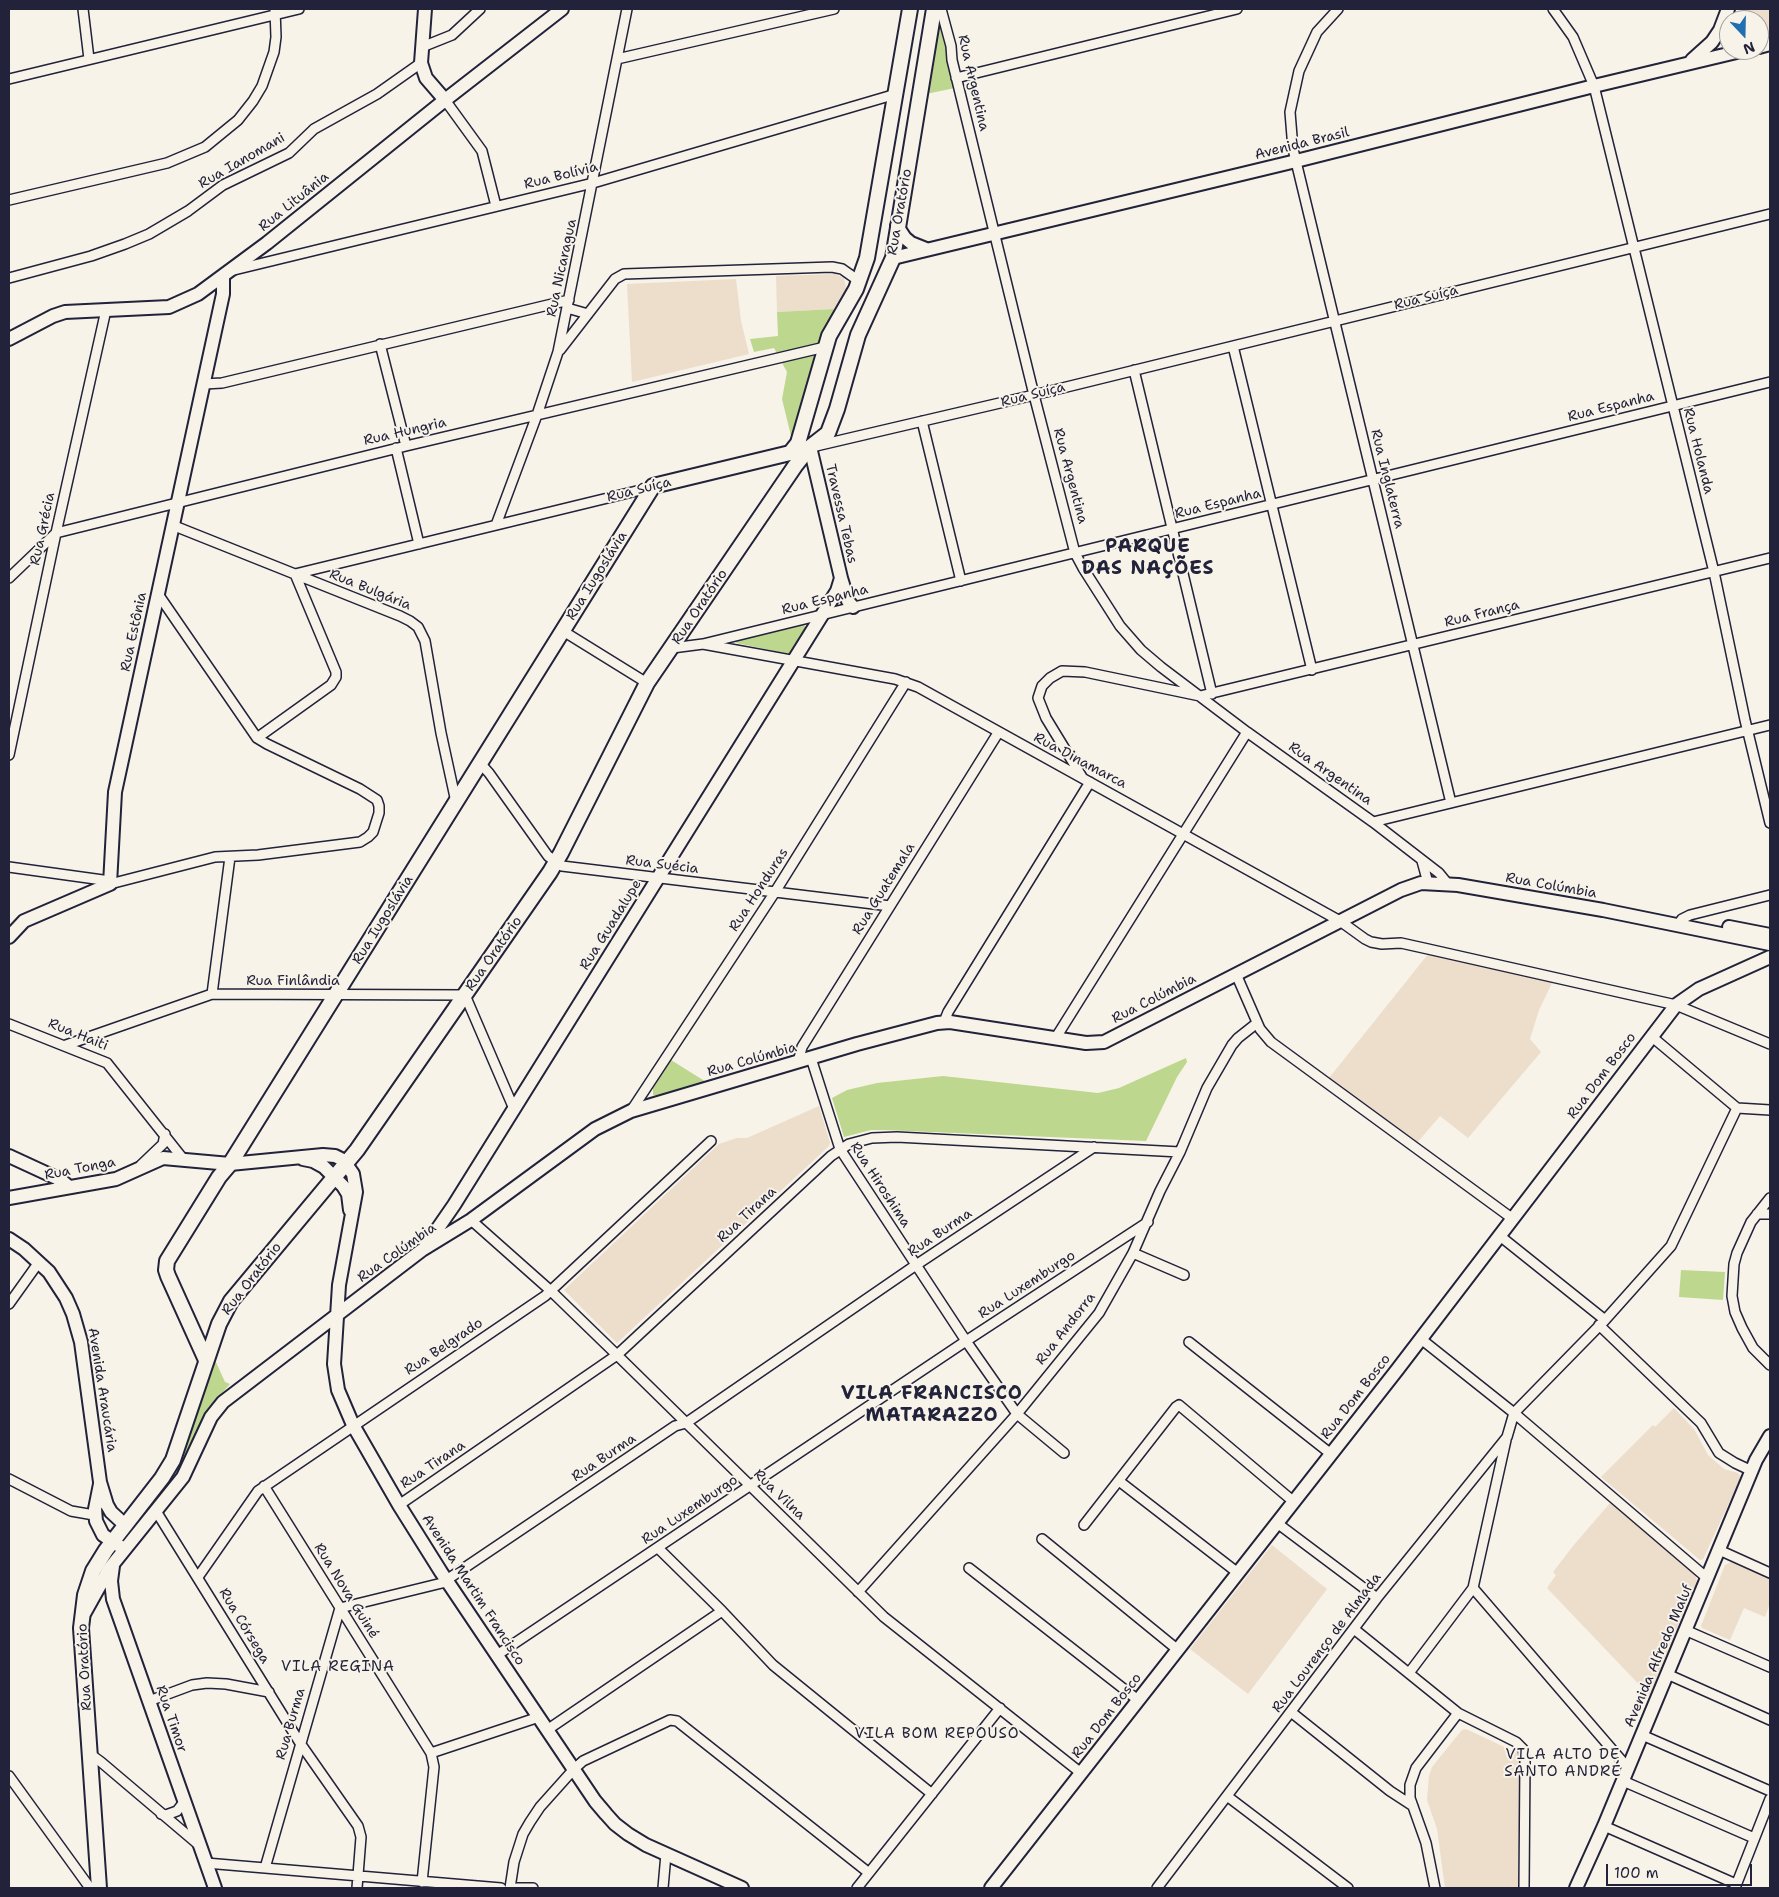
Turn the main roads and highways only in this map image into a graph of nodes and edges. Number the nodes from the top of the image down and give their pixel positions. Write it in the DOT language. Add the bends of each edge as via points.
graph roads {
  1 [pos="910,9"];
  2 [pos="934,9"];
  3 [pos="790,453"];
  4 [pos="653,486"];
  5 [pos="206,1360"];
  6 [pos="99,1888"];
  1 -- 3 [label="main road, Rua Oratório" via="869,251 859,281 825,347 800,438"];
  2 -- 5 [label="main road, Rua Oratório" via="893,258 858,335 832,426 795,466 647,683 556,863 346,1163 231,1301"];
  3 -- 4 [label="main road, Rua Suíça"];
  4 -- 5 [label="main road, Rua Iugoslávia" via="166,1265"];
  5 -- 6 [label="main road, Rua Oratório" via="174,1460 101,1556 85,1595 82,1620"];
}
